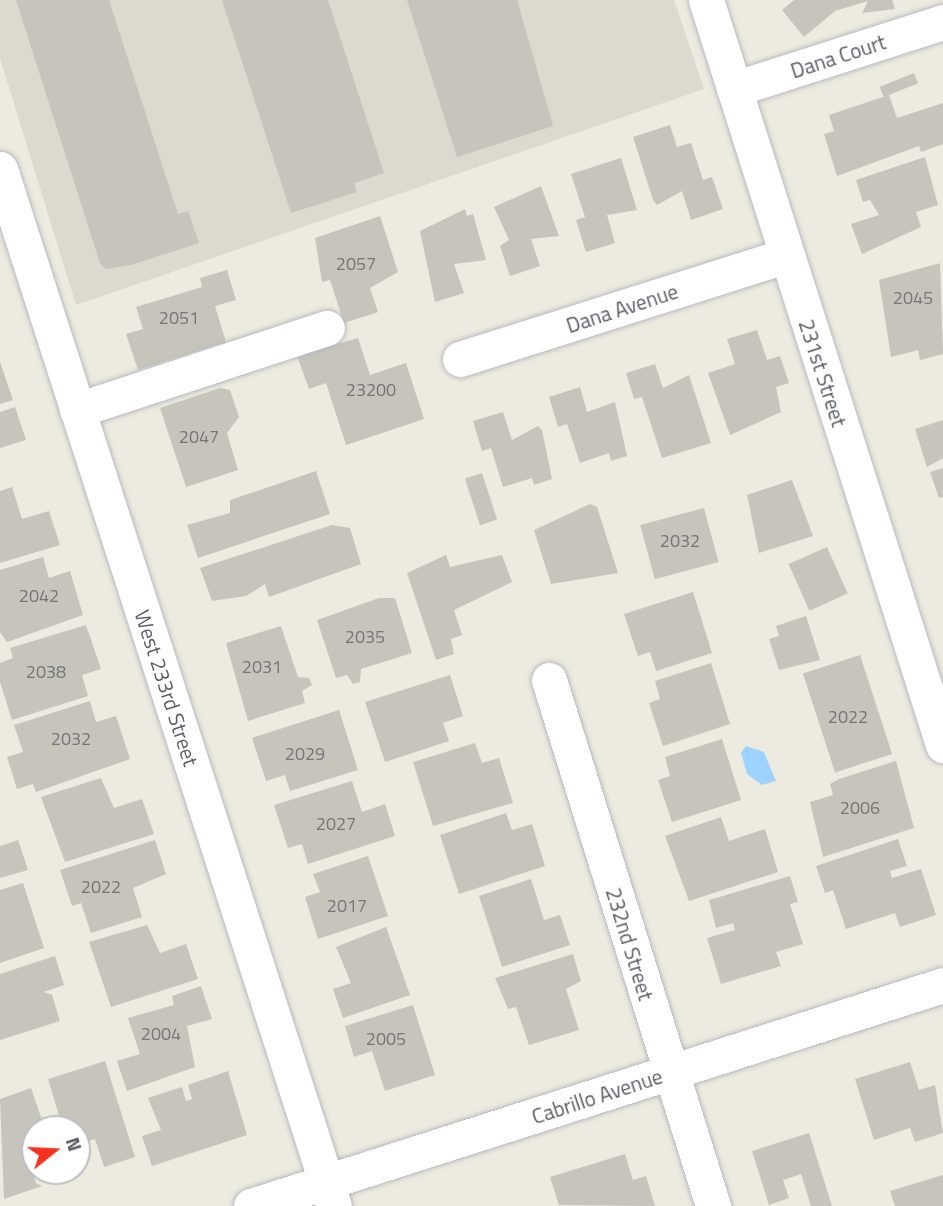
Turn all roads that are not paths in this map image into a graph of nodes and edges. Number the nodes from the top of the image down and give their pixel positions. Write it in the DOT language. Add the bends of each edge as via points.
graph roads {
  1 [pos="706,0"];
  2 [pos="943,23"];
  3 [pos="734,89"];
  4 [pos="0,169"];
  5 [pos="785,256"];
  6 [pos="327,328"];
  7 [pos="460,359"];
  8 [pos="77,410"];
  9 [pos="550,680"];
  10 [pos="943,745"];
  11 [pos="943,985"];
  12 [pos="670,1073"];
  13 [pos="330,1194"];
  14 [pos="251,1206"];
  15 [pos="713,1206"];
  1 -- 3 [label="street, 231st Street"];
  2 -- 3 [label="street, Dana Court"];
  3 -- 5 [label="street, 231st Street"];
  4 -- 8 [label="street, West 233rd Street"];
  5 -- 7 [label="street, Dana Avenue"];
  5 -- 10 [label="street, 231st Street"];
  6 -- 8 [label="street"];
  8 -- 13 [label="street, West 233rd Street"];
  9 -- 12 [label="street, 232nd Street"];
  11 -- 12 [label="street, Cabrillo Avenue"];
  12 -- 13 [label="street, Cabrillo Avenue"];
  12 -- 15 [label="street, 232nd Street"];
  13 -- 14 [label="street, Cabrillo Avenue"];
}
